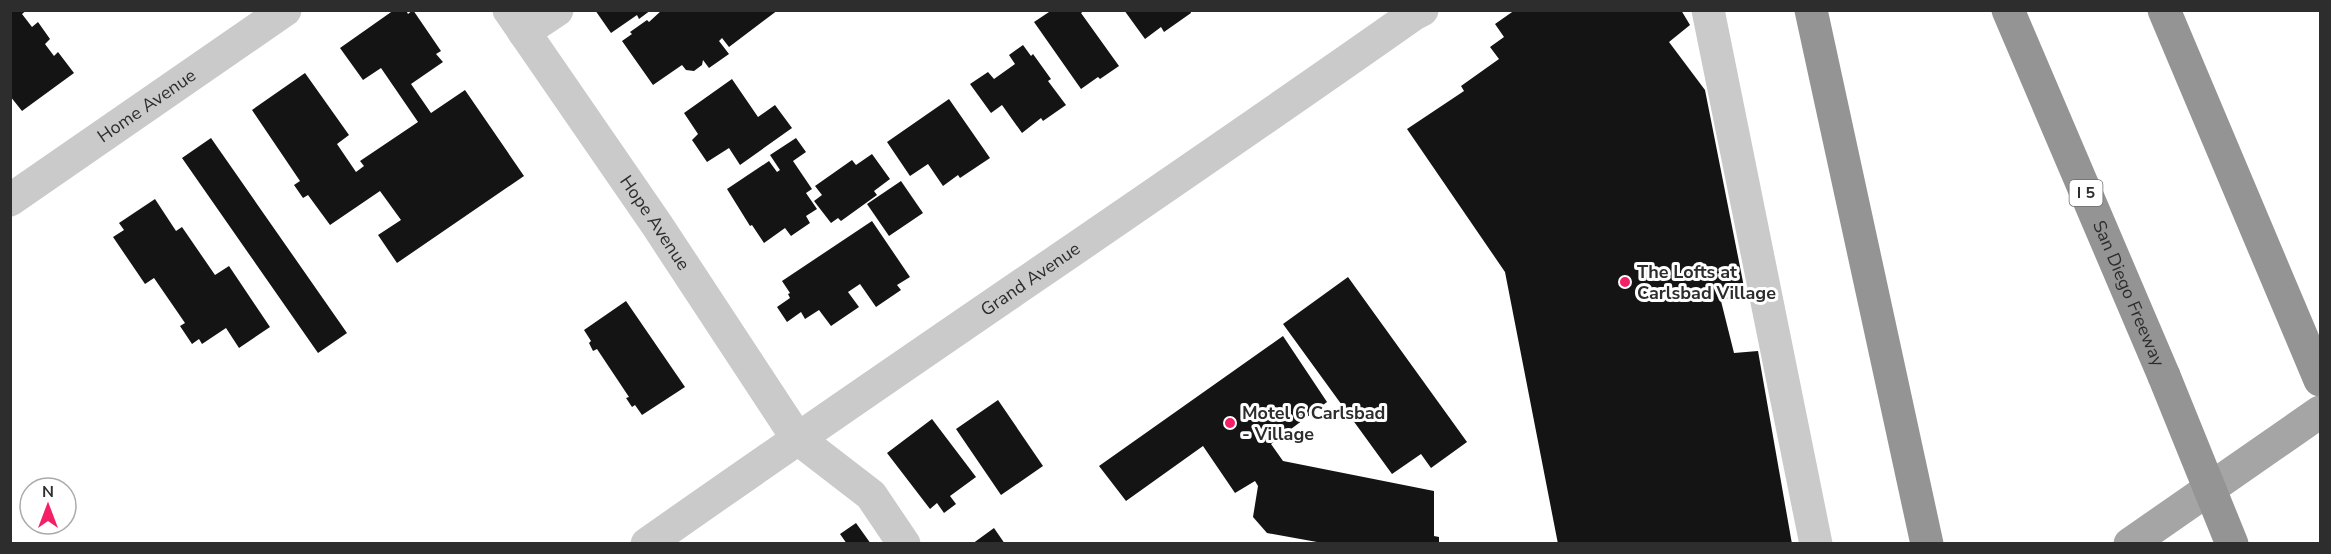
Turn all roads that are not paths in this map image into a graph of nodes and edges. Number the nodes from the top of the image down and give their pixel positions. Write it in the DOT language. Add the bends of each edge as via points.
graph roads {
  1 [pos="285,10"];
  2 [pos="557,10"];
  3 [pos="1708,10"];
  4 [pos="1811,10"];
  5 [pos="2008,10"];
  6 [pos="2164,10"];
  7 [pos="1418,12"];
  8 [pos="517,21"];
  9 [pos="10,200"];
  10 [pos="2320,381"];
  11 [pos="2320,412"];
  12 [pos="797,438"];
  13 [pos="647,543"];
  14 [pos="904,543"];
  15 [pos="1816,543"];
  16 [pos="1927,543"];
  17 [pos="2130,543"];
  18 [pos="2232,543"];
  1 -- 9 [label="street, Home Avenue"];
  2 -- 8 [label="street"];
  3 -- 15 [label="street"];
  4 -- 16 [label="highway"];
  5 -- 18 [label="highway, San Diego Freeway / I 5, bridge"];
  6 -- 10 [label="highway"];
  7 -- 12 [label="street, Grand Avenue"];
  8 -- 12 [label="street, Hope Avenue"];
  11 -- 17 [label="main road"];
  12 -- 13 [label="street, Grand Avenue"];
  12 -- 14 [label="street, Hope Avenue" via="871,495"];
}
